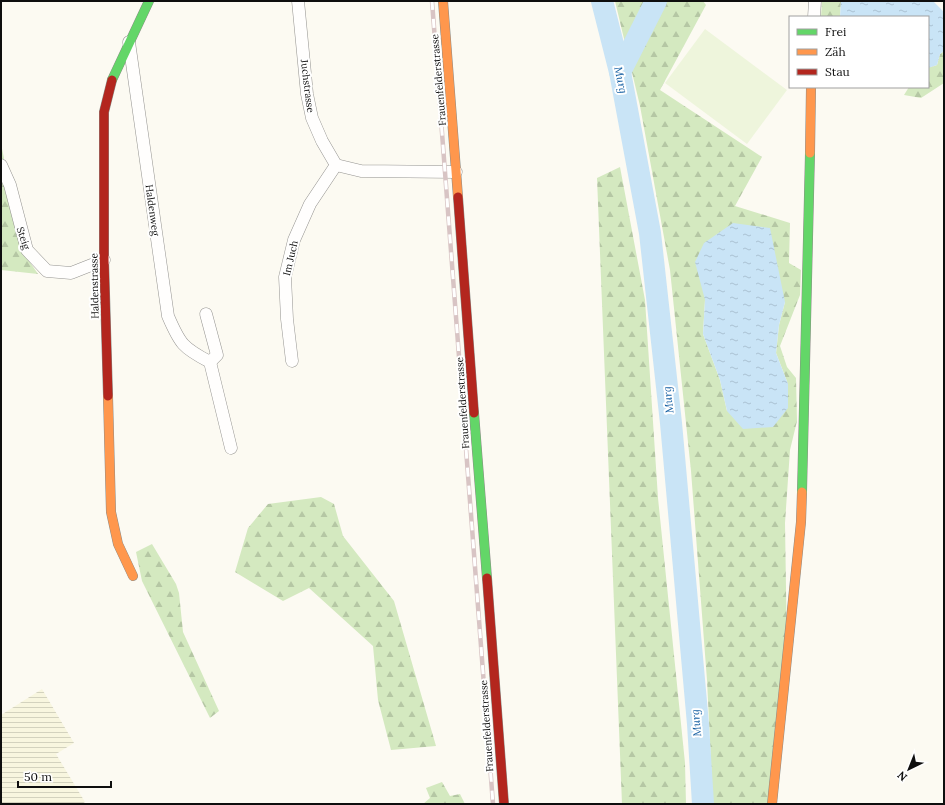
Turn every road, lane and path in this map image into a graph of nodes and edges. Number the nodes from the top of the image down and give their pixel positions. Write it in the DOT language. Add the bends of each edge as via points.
graph roads {
  1 [pos="149,1"];
  2 [pos="298,1"];
  3 [pos="443,1"];
  4 [pos="815,1"];
  5 [pos="814,16"];
  6 [pos="129,39"];
  7 [pos="811,88"];
  8 [pos="1,165"];
  9 [pos="336,165"];
  10 [pos="456,172"];
  11 [pos="104,260"];
  12 [pos="206,314"];
  13 [pos="292,361"];
  14 [pos="210,362"];
  15 [pos="231,448"];
  16 [pos="133,576"];
  17 [pos="504,804"];
  18 [pos="772,804"];
  1 -- 6 [label="street, Haldenstrasse"];
  2 -- 9 [label="street, Juchstrasse" via="307,94 312,118"];
  3 -- 10 [label="street, Frauenfelderstrasse"];
  4 -- 5 [label="street"];
  6 -- 11 [label="street, Haldenstrasse" via="113,74 104,112"];
  6 -- 14 [label="street, Haldenweg" via="168,316 178,340 190,352"];
  7 -- 18 [label="street" via="801,522"];
  8 -- 11 [label="street, Steig" via="10,185 27,250 47,271 71,273"];
  9 -- 10 [label="street" via="361,171"];
  9 -- 13 [label="street, Im Juch" via="310,204 294,240 285,277"];
  10 -- 17 [label="street, Frauenfelderstrasse"];
  11 -- 16 [label="street, Haldenstrasse" via="110,512 118,544"];
  12 -- 14 [label="street" via="217,355"];
  14 -- 15 [label="street"];
}
